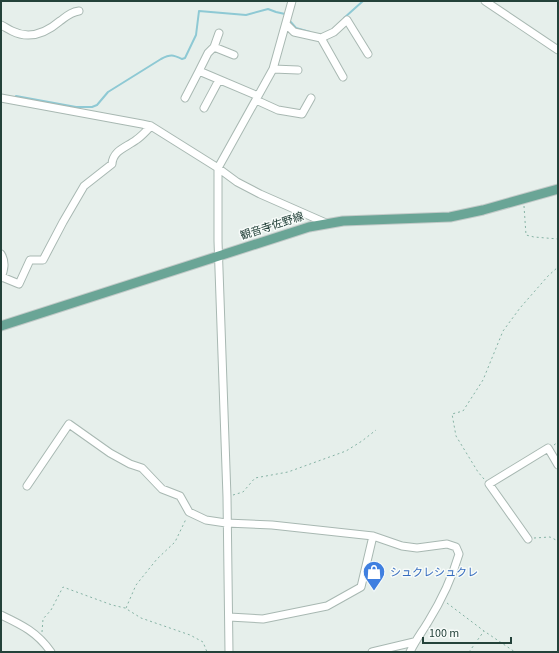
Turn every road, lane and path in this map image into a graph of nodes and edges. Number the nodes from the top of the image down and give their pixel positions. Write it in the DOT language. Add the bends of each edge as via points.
graph roads {
  1 [pos="292,1"];
  2 [pos="485,1"];
  3 [pos="79,11"];
  4 [pos="286,24"];
  5 [pos="1,25"];
  6 [pos="219,33"];
  7 [pos="321,38"];
  8 [pos="214,47"];
  9 [pos="558,50"];
  10 [pos="368,54"];
  11 [pos="234,55"];
  12 [pos="273,70"];
  13 [pos="298,70"];
  14 [pos="199,71"];
  15 [pos="343,77"];
  16 [pos="218,80"];
  17 [pos="1,98"];
  18 [pos="185,98"];
  19 [pos="257,98"];
  20 [pos="311,98"];
  21 [pos="204,108"];
  22 [pos="151,126"];
  23 [pos="218,168"];
  24 [pos="558,189"];
  25 [pos="523,198"];
  26 [pos="326,223"];
  27 [pos="558,239"];
  28 [pos="1,254"];
  29 [pos="218,256"];
  30 [pos="558,267"];
  31 [pos="1,278"];
  32 [pos="1,326"];
  33 [pos="376,430"];
  34 [pos="558,465"];
  35 [pos="489,484"];
  36 [pos="27,486"];
  37 [pos="227,497"];
  38 [pos="189,512"];
  39 [pos="226,523"];
  40 [pos="373,536"];
  41 [pos="528,539"];
  42 [pos="558,541"];
  43 [pos="442,599"];
  44 [pos="125,608"];
  45 [pos="1,615"];
  46 [pos="229,617"];
  47 [pos="484,631"];
  48 [pos="41,640"];
  49 [pos="414,642"];
  50 [pos="51,652"];
  51 [pos="207,652"];
  52 [pos="229,652"];
  53 [pos="372,652"];
  54 [pos="410,652"];
  55 [pos="469,652"];
  56 [pos="515,652"];
  1 -- 4 [label="street"];
  2 -- 9 [label="street"];
  3 -- 5 [label="street" via="73,12 39,34 12,32"];
  4 -- 7 [label="street" via="294,32"];
  4 -- 12 [label="street"];
  6 -- 8 [label="street"];
  7 -- 10 [label="street" via="334,32 347,20"];
  7 -- 15 [label="street"];
  8 -- 11 [label="street"];
  8 -- 14 [label="street"];
  12 -- 13 [label="street"];
  12 -- 19 [label="street"];
  14 -- 16 [label="street"];
  14 -- 18 [label="street"];
  16 -- 19 [label="street"];
  16 -- 21 [label="street"];
  17 -- 22 [label="street"];
  19 -- 20 [label="street" via="278,110 302,114"];
  19 -- 23 [label="street"];
  22 -- 23 [label="street"];
  22 -- 31 [label="street" via="137,140 117,152 112,164 84,186 44,260 30,260 19,284"];
  23 -- 26 [label="street" via="260,194"];
  23 -- 29 [label="street"];
  24 -- 25 [label="main road, 観音寺佐野線"];
  25 -- 26 [label="main road, 観音寺佐野線" via="450,217"];
  25 -- 27 [label="path" via="526,235"];
  26 -- 29 [label="main road, 観音寺佐野線"];
  28 -- 31 [label="street" via="4,258 4,267"];
  29 -- 32 [label="main road, 観音寺佐野線"];
  29 -- 37 [label="street"];
  30 -- 35 [label="path" via="520,308 503,331 483,380 463,411 452,414 456,436 478,472"];
  33 -- 37 [label="path" via="346,451 288,472 255,478 243,492"];
  34 -- 35 [label="street" via="548,448"];
  35 -- 41 [label="street"];
  36 -- 38 [label="street" via="68,424 110,453 142,468 162,489 180,496"];
  37 -- 39 [label="street"];
  38 -- 39 [label="street" via="206,520"];
  38 -- 44 [label="path" via="174,542 136,585"];
  39 -- 40 [label="street" via="272,525"];
  39 -- 46 [label="street"];
  40 -- 43 [label="street" via="402,546 417,548 448,544 456,547 459,554 456,566"];
  40 -- 46 [label="street" via="361,587 327,606 263,619"];
  41 -- 42 [label="path" via="550,537"];
  43 -- 47 [label="path"];
  43 -- 49 [label="street"];
  44 -- 48 [label="path" via="62,587 51,610 43,619"];
  44 -- 51 [label="path" via="141,618 190,635 203,642"];
  45 -- 48 [label="street" via="26,626"];
  46 -- 52 [label="street"];
  47 -- 55 [label="path"];
  47 -- 56 [label="path"];
  48 -- 50 [label="street"];
  49 -- 53 [label="street"];
  49 -- 54 [label="street"];
}
